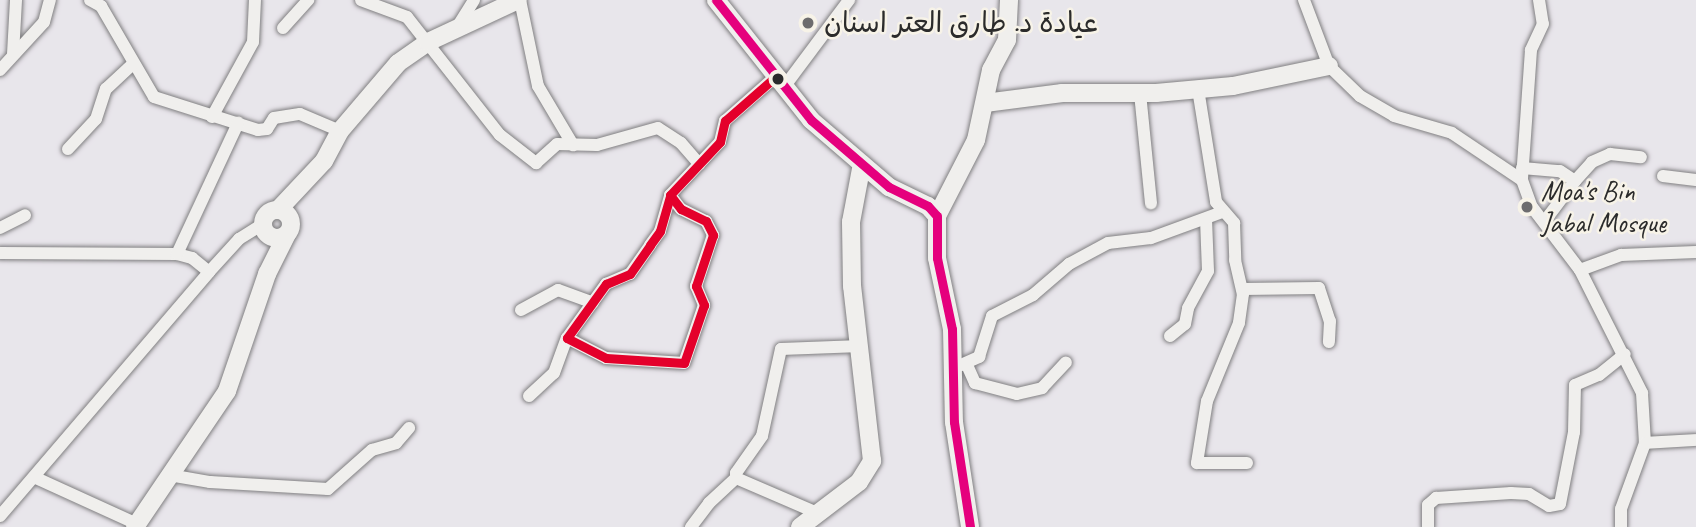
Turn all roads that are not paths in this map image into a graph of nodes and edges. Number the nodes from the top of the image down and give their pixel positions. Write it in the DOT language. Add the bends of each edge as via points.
graph roads {
  1 [pos="16,0"];
  2 [pos="50,0"];
  3 [pos="90,0"];
  4 [pos="255,0"];
  5 [pos="308,0"];
  6 [pos="361,0"];
  7 [pos="474,0"];
  8 [pos="519,0"];
  9 [pos="716,0"];
  10 [pos="849,0"];
  11 [pos="1009,0"];
  12 [pos="1304,0"];
  13 [pos="1539,0"];
  14 [pos="283,28"];
  15 [pos="455,29"];
  16 [pos="428,42"];
  17 [pos="13,54"];
  18 [pos="132,65"];
  19 [pos="1329,66"];
  20 [pos="0,70"];
  21 [pos="780,82"];
  22 [pos="1198,89"];
  23 [pos="1140,93"];
  24 [pos="985,103"];
  25 [pos="212,117"];
  26 [pos="238,123"];
  27 [pos="341,131"];
  28 [pos="573,145"];
  29 [pos="68,149"];
  30 [pos="1642,158"];
  31 [pos="699,164"];
  32 [pos="862,164"];
  33 [pos="1522,174"];
  34 [pos="1663,176"];
  35 [pos="1696,180"];
  36 [pos="1575,181"];
  37 [pos="670,195"];
  38 [pos="1152,203"];
  39 [pos="278,210"];
  40 [pos="1222,212"];
  41 [pos="25,215"];
  42 [pos="937,216"];
  43 [pos="1206,220"];
  44 [pos="1544,222"];
  45 [pos="263,224"];
  46 [pos="0,228"];
  47 [pos="287,234"];
  48 [pos="0,253"];
  49 [pos="1696,253"];
  50 [pos="177,254"];
  51 [pos="1580,270"];
  52 [pos="209,272"];
  53 [pos="1243,289"];
  54 [pos="593,303"];
  55 [pos="521,310"];
  56 [pos="1170,336"];
  57 [pos="567,338"];
  58 [pos="1329,341"];
  59 [pos="861,346"];
  60 [pos="1625,354"];
  61 [pos="1066,362"];
  62 [pos="960,367"];
  63 [pos="529,396"];
  64 [pos="410,428"];
  65 [pos="1696,440"];
  66 [pos="1645,443"];
  67 [pos="1247,463"];
  68 [pos="169,475"];
  69 [pos="36,478"];
  70 [pos="736,478"];
  71 [pos="815,512"];
  72 [pos="0,516"];
  73 [pos="136,525"];
  74 [pos="691,527"];
  75 [pos="800,527"];
  76 [pos="970,527"];
  77 [pos="1428,527"];
  78 [pos="1621,527"];
  1 -- 17 [label="street"];
  2 -- 17 [label="street" via="44,22"];
  3 -- 18 [label="street" via="101,6"];
  4 -- 25 [label="street" via="253,42"];
  5 -- 14 [label="street"];
  6 -- 16 [label="street" via="407,18"];
  7 -- 15 [label="street"];
  8 -- 15 [label="street"];
  8 -- 28 [label="street" via="538,86"];
  9 -- 21 [label="street"];
  10 -- 21 [label="street"];
  11 -- 24 [label="street" via="1007,40 991,70"];
  12 -- 19 [label="street"];
  13 -- 33 [label="street" via="1543,24 1531,50"];
  15 -- 16 [label="street"];
  16 -- 27 [label="street" via="390,70"];
  16 -- 28 [label="street" via="500,135 536,163 557,144"];
  17 -- 20 [label="street"];
  18 -- 25 [label="street" via="154,97"];
  18 -- 29 [label="street" via="106,89 96,119"];
  19 -- 22 [label="street"];
  19 -- 33 [label="street" via="1371,104 1452,133"];
  21 -- 31 [label="street" via="725,121 720,142"];
  21 -- 32 [label="street" via="811,120"];
  22 -- 23 [label="street"];
  22 -- 40 [label="street" via="1216,202"];
  23 -- 24 [label="street" via="1062,93"];
  23 -- 38 [label="street"];
  24 -- 42 [label="street" via="974,147"];
  25 -- 26 [label="street"];
  26 -- 27 [label="street" via="262,130 274,118 300,114"];
  26 -- 50 [label="street"];
  27 -- 39 [label="street" via="324,161"];
  28 -- 31 [label="street" via="597,145 658,128 681,143"];
  30 -- 36 [label="street" via="1610,154 1592,162"];
  31 -- 37 [label="street"];
  32 -- 42 [label="street"];
  32 -- 59 [label="street" via="851,222 852,286"];
  33 -- 36 [label="street" via="1560,171"];
  33 -- 44 [label="street" via="1528,200"];
  34 -- 35 [label="street"];
  36 -- 44 [label="street"];
  37 -- 54 [label="street" via="655,239 630,274 606,284"];
  37 -- 57 [label="street" via="681,209 706,221 713,235 696,286 704,305 684,363 606,358"];
  39 -- 45 [label="street" via="270,212"];
  39 -- 47 [label="street" via="291,222"];
  40 -- 43 [label="street"];
  40 -- 53 [label="street" via="1234,223 1235,260"];
  41 -- 46 [label="street"];
  42 -- 62 [label="street" via="937,258"];
  43 -- 56 [label="street" via="1208,271 1188,308 1185,324"];
  43 -- 62 [label="street" via="1151,238 1108,243 1069,264 1033,295 992,316 985,326 979,356"];
  44 -- 51 [label="street"];
  45 -- 47 [label="street" via="270,236"];
  45 -- 52 [label="street" via="239,239"];
  47 -- 68 [label="street" via="267,274 230,386"];
  48 -- 50 [label="street"];
  49 -- 51 [label="street" via="1621,255"];
  50 -- 52 [label="street" via="192,258"];
  51 -- 60 [label="street"];
  52 -- 69 [label="street"];
  53 -- 58 [label="street" via="1319,288 1330,321"];
  53 -- 67 [label="street" via="1239,323 1207,401 1198,463"];
  54 -- 55 [label="street" via="558,290"];
  54 -- 57 [label="street"];
  57 -- 63 [label="street" via="554,373"];
  59 -- 70 [label="street" via="781,349 762,436"];
  59 -- 71 [label="street" via="872,461 859,482"];
  60 -- 66 [label="street" via="1644,404"];
  60 -- 77 [label="street" via="1599,375 1575,385 1574,432 1560,504 1549,506 1529,494 1511,493 1436,498 1428,505"];
  61 -- 62 [label="street" via="1042,388 1017,394 975,383"];
  62 -- 76 [label="street" via="954,422"];
  64 -- 68 [label="street" via="396,443 372,450 328,489"];
  65 -- 66 [label="street"];
  66 -- 78 [label="street" via="1621,509"];
  68 -- 73 [label="street"];
  69 -- 72 [label="street"];
  69 -- 73 [label="street"];
  70 -- 71 [label="street"];
  70 -- 74 [label="street"];
  71 -- 75 [label="street"];
}
